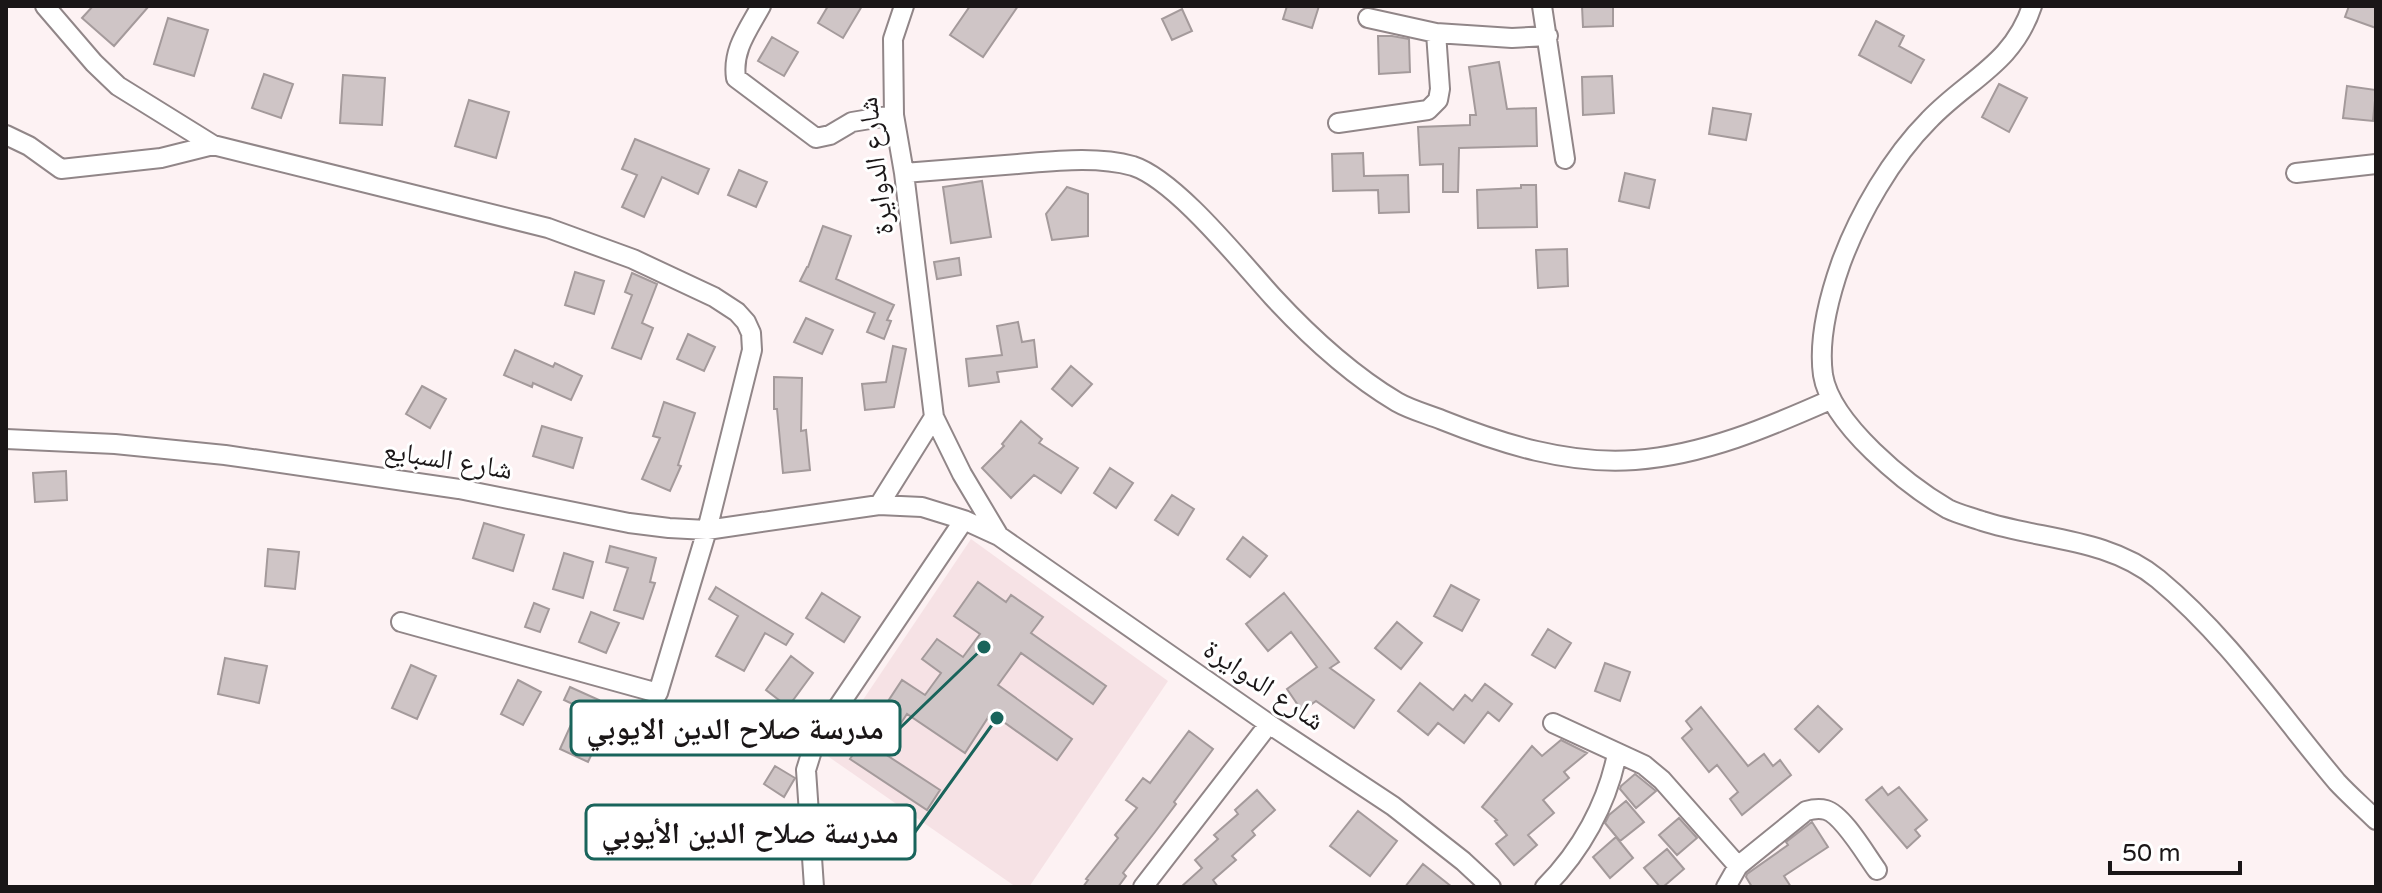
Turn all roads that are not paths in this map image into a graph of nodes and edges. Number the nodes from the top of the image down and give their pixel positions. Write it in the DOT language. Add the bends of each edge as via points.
graph roads {
  1 [pos="45,6"];
  2 [pos="761,6"];
  3 [pos="904,6"];
  4 [pos="1542,6"];
  5 [pos="2032,6"];
  6 [pos="1368,18"];
  7 [pos="1436,33"];
  8 [pos="1548,36"];
  9 [pos="894,115"];
  10 [pos="1338,123"];
  11 [pos="6,135"];
  12 [pos="213,145"];
  13 [pos="1565,159"];
  14 [pos="2376,164"];
  15 [pos="904,173"];
  16 [pos="2296,173"];
  17 [pos="1830,400"];
  18 [pos="934,417"];
  19 [pos="6,439"];
  20 [pos="879,505"];
  21 [pos="964,520"];
  22 [pos="707,530"];
  23 [pos="999,536"];
  24 [pos="401,622"];
  25 [pos="1553,723"];
  26 [pos="1269,724"];
  27 [pos="1617,754"];
  28 [pos="2376,820"];
  29 [pos="1738,866"];
  30 [pos="1877,870"];
  31 [pos="814,887"];
  32 [pos="1143,887"];
  33 [pos="1491,887"];
  34 [pos="1545,887"];
  35 [pos="1726,887"];
  1 -- 12 [label="street" via="118,86"];
  2 -- 9 [label="street" via="739,47 736,78 816,138 852,122"];
  3 -- 9 [label="street, شارع الدوايرة" via="893,39"];
  4 -- 8 [label="street"];
  5 -- 17 [label="street" via="2014,44 1926,122 1857,223 1840,264 1823,335 1823,375"];
  6 -- 7 [label="street"];
  7 -- 8 [label="street"];
  7 -- 10 [label="street" via="1440,89 1428,110"];
  8 -- 13 [label="street"];
  9 -- 15 [label="street, شارع الدوايرة"];
  11 -- 12 [label="street" via="61,169 161,158"];
  12 -- 22 [label="street" via="548,228 633,259 737,312 751,333 752,350"];
  14 -- 16 [label="street"];
  15 -- 17 [label="street" via="1061,161 1133,166 1192,209 1344,366 1400,403 1547,453 1636,460 1700,449"];
  15 -- 18 [label="street, شارع الدوايرة"];
  17 -- 28 [label="street" via="1878,456 1950,510 2088,544 2156,577 2212,629 2340,785"];
  18 -- 20 [label="street"];
  18 -- 23 [label="street, شارع الدوايرة"];
  19 -- 22 [label="street, شارع السبايع" via="225,455 459,489 629,523"];
  20 -- 21 [label="street, شارع السبايع" via="922,507"];
  20 -- 22 [label="street, شارع السبايع"];
  21 -- 23 [label="street, شارع السبايع"];
  21 -- 31 [label="street" via="815,741 806,770"];
  22 -- 24 [label="street" via="658,693"];
  23 -- 26 [label="street, شارع الدوايرة"];
  25 -- 27 [label="street"];
  26 -- 32 [label="street"];
  26 -- 33 [label="street, شارع الدوايرة" via="1393,806"];
  27 -- 29 [label="street" via="1662,780"];
  27 -- 34 [label="street" via="1586,835"];
  29 -- 30 [label="street" via="1816,808 1839,819"];
  29 -- 35 [label="street"];
}
